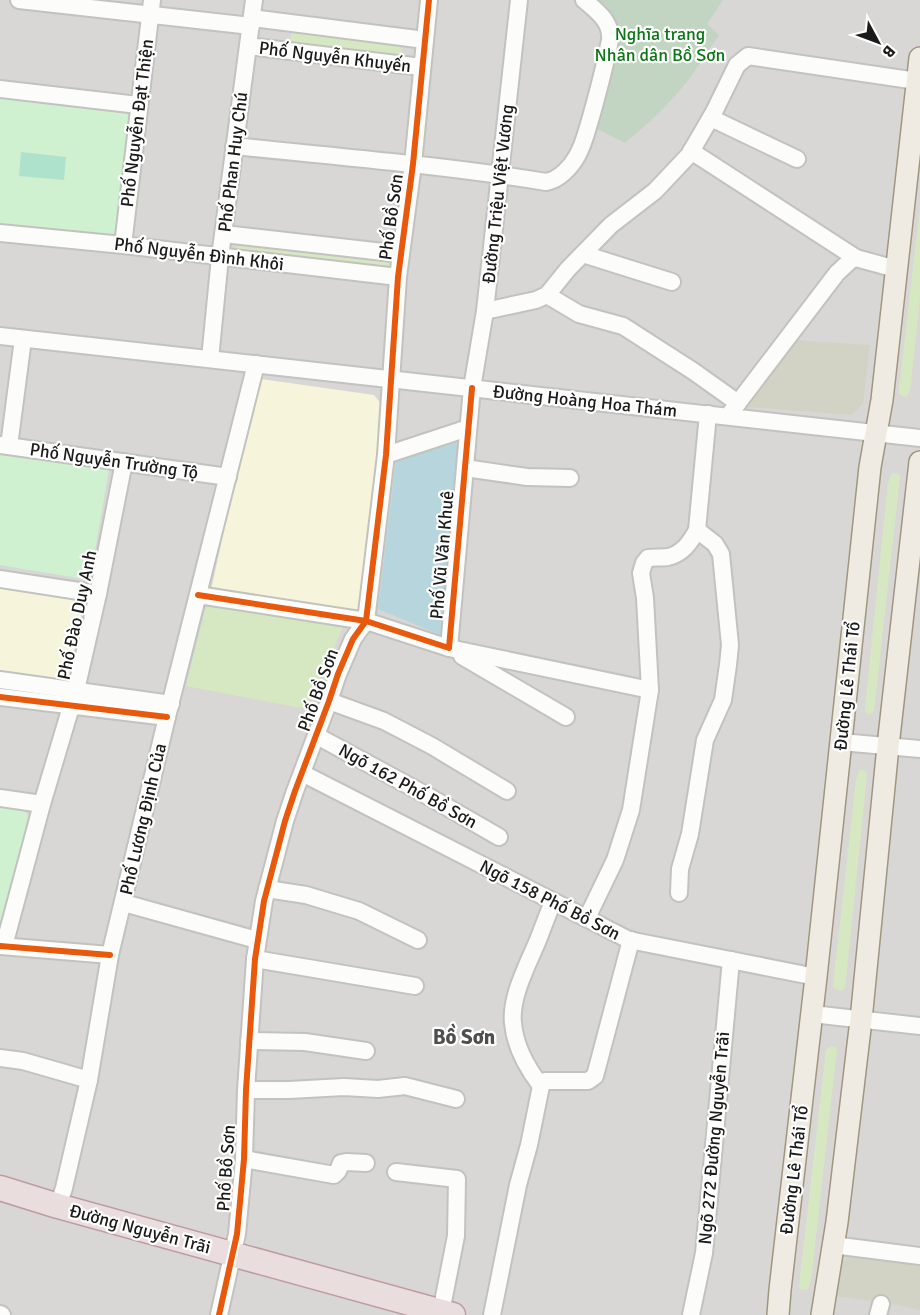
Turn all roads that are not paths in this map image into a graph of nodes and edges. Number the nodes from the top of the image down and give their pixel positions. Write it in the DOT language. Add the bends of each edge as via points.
graph roads {
  1 [pos="19,0"];
  2 [pos="254,0"];
  3 [pos="429,0"];
  4 [pos="519,0"];
  5 [pos="584,0"];
  6 [pos="151,8"];
  7 [pos="251,22"];
  8 [pos="425,40"];
  9 [pos="248,46"];
  10 [pos="920,58"];
  11 [pos="422,67"];
  12 [pos="917,81"];
  13 [pos="0,89"];
  14 [pos="138,105"];
  15 [pos="711,118"];
  16 [pos="234,146"];
  17 [pos="691,151"];
  18 [pos="797,159"];
  19 [pos="413,164"];
  20 [pos="501,174"];
  21 [pos="0,233"];
  22 [pos="224,234"];
  23 [pos="123,245"];
  24 [pos="401,254"];
  25 [pos="583,254"];
  26 [pos="220,257"];
  27 [pos="856,258"];
  28 [pos="896,269"];
  29 [pos="399,277"];
  30 [pos="672,282"];
  31 [pos="547,295"];
  32 [pos="485,311"];
  33 [pos="0,336"];
  34 [pos="23,339"];
  35 [pos="210,359"];
  36 [pos="256,364"];
  37 [pos="390,379"];
  38 [pos="472,388"];
  39 [pos="738,403"];
  40 [pos="708,414"];
  41 [pos="728,416"];
  42 [pos="468,428"];
  43 [pos="876,433"];
  44 [pos="920,438"];
  45 [pos="4,445"];
  46 [pos="386,455"];
  47 [pos="124,462"];
  48 [pos="920,462"];
  49 [pos="465,468"];
  50 [pos="228,477"];
  51 [pos="570,478"];
  52 [pos="697,530"];
  53 [pos="0,579"];
  54 [pos="98,594"];
  55 [pos="198,595"];
  56 [pos="366,621"];
  57 [pos="449,648"];
  58 [pos="0,680"];
  59 [pos="650,690"];
  60 [pos="0,697"];
  61 [pos="74,698"];
  62 [pos="329,702"];
  63 [pos="169,710"];
  64 [pos="566,717"];
  65 [pos="317,736"];
  66 [pos="841,742"];
  67 [pos="888,746"];
  68 [pos="920,749"];
  69 [pos="302,773"];
  70 [pos="507,791"];
  71 [pos="0,798"];
  72 [pos="42,804"];
  73 [pos="499,837"];
  74 [pos="267,889"];
  75 [pos="679,893"];
  76 [pos="553,901"];
  77 [pos="124,903"];
  78 [pos="588,918"];
  79 [pos="257,940"];
  80 [pos="418,940"];
  81 [pos="631,940"];
  82 [pos="2,946"];
  83 [pos="110,955"];
  84 [pos="255,959"];
  85 [pos="731,960"];
  86 [pos="816,977"];
  87 [pos="415,986"];
  88 [pos="812,1014"];
  89 [pos="861,1020"];
  90 [pos="920,1026"];
  91 [pos="249,1041"];
  92 [pos="366,1051"];
  93 [pos="0,1058"];
  94 [pos="89,1080"];
  95 [pos="541,1086"];
  96 [pos="246,1090"];
  97 [pos="456,1099"];
  98 [pos="244,1159"];
  99 [pos="366,1163"];
  100 [pos="396,1172"];
  101 [pos="0,1188"];
  102 [pos="58,1206"];
  103 [pos="833,1245"];
  104 [pos="233,1254"];
  105 [pos="920,1256"];
  106 [pos="410,1309"];
  107 [pos="447,1313"];
  108 [pos="219,1315"];
  109 [pos="492,1315"];
  110 [pos="691,1315"];
  111 [pos="778,1315"];
  112 [pos="822,1315"];
  1 -- 6 [label="street, Phố Nguyễn Khuyến"];
  2 -- 7 [label="street, Phố Phan Huy Chú"];
  3 -- 8 [label="street, Phố Bồ Sơn"];
  4 -- 20 [label="street, Đường Triệu Việt Vương"];
  5 -- 20 [label="street" via="603,17 611,33 577,157 552,181"];
  6 -- 7 [label="street, Phố Nguyễn Khuyến"];
  6 -- 14 [label="street, Phố Nguyễn Đạt Thiện"];
  7 -- 8 [label="street, Phố Nguyễn Khuyến"];
  7 -- 9 [label="street, Phố Phan Huy Chú"];
  8 -- 11 [label="street, Phố Bồ Sơn"];
  9 -- 11 [label="street, Phố Nguyễn Khuyến"];
  9 -- 16 [label="street, Phố Phan Huy Chú"];
  10 -- 12 [label="main road, Đường Lê Thái Tổ"];
  11 -- 19 [label="street, Phố Bồ Sơn"];
  12 -- 15 [label="street" via="748,56 737,65"];
  12 -- 28 [label="main road, Đường Lê Thái Tổ"];
  13 -- 14 [label="street"];
  14 -- 23 [label="street, Phố Nguyễn Đạt Thiện"];
  15 -- 17 [label="street"];
  15 -- 18 [label="street"];
  16 -- 19 [label="street"];
  16 -- 22 [label="street, Phố Phan Huy Chú"];
  17 -- 25 [label="street" via="655,191 611,225"];
  17 -- 27 [label="street"];
  19 -- 20 [label="street"];
  19 -- 24 [label="street, Phố Bồ Sơn"];
  20 -- 32 [label="street, Đường Triệu Việt Vương"];
  21 -- 23 [label="street, Phố Nguyễn Đình Khôi"];
  22 -- 24 [label="street, Phố Nguyễn Đình Khôi"];
  22 -- 26 [label="street, Phố Phan Huy Chú"];
  23 -- 26 [label="street, Phố Nguyễn Đình Khôi"];
  24 -- 29 [label="street, Phố Bồ Sơn"];
  25 -- 30 [label="street"];
  25 -- 31 [label="street"];
  26 -- 29 [label="street, Phố Nguyễn Đình Khôi"];
  26 -- 35 [label="street, Phố Phan Huy Chú"];
  27 -- 28 [label="street"];
  27 -- 39 [label="street" via="837,273"];
  28 -- 43 [label="main road, Đường Lê Thái Tổ"];
  29 -- 37 [label="street, Phố Bồ Sơn"];
  31 -- 32 [label="street"];
  31 -- 39 [label="street" via="579,314 623,326"];
  32 -- 38 [label="street, Đường Triệu Việt Vương"];
  33 -- 34 [label="street, Đường Hoàng Hoa Thám"];
  34 -- 35 [label="street, Đường Hoàng Hoa Thám"];
  34 -- 45 [label="street"];
  35 -- 36 [label="street, Đường Hoàng Hoa Thám"];
  36 -- 37 [label="street, Đường Hoàng Hoa Thám"];
  36 -- 50 [label="street, Phố Lương Định Của"];
  37 -- 38 [label="street, Đường Hoàng Hoa Thám"];
  37 -- 46 [label="street, Phố Bồ Sơn"];
  38 -- 40 [label="street, Đường Hoàng Hoa Thám"];
  38 -- 42 [label="street, Phố Vũ Văn Khuê"];
  39 -- 41 [label="street"];
  40 -- 41 [label="street, Đường Hoàng Hoa Thám"];
  40 -- 52 [label="street"];
  41 -- 43 [label="street, Đường Hoàng Hoa Thám"];
  42 -- 46 [label="street"];
  42 -- 49 [label="street, Phố Vũ Văn Khuê"];
  43 -- 44 [label="street, Đường Hoàng Hoa Thám"];
  43 -- 66 [label="main road, Đường Lê Thái Tổ"];
  45 -- 47 [label="street, Phố Nguyễn Trường Tộ"];
  46 -- 56 [label="street, Phố Bồ Sơn"];
  47 -- 50 [label="street, Phố Nguyễn Trường Tộ"];
  47 -- 54 [label="street, Phố Đào Duy Anh"];
  48 -- 67 [label="main road"];
  49 -- 51 [label="street" via="527,477"];
  49 -- 57 [label="street, Phố Vũ Văn Khuê"];
  50 -- 55 [label="street, Phố Lương Định Của"];
  52 -- 59 [label="street" via="678,554 648,558 641,573"];
  52 -- 75 [label="street" via="721,554 730,645 723,700 705,740 690,834 680,869"];
  53 -- 54 [label="street"];
  54 -- 61 [label="street, Phố Đào Duy Anh"];
  55 -- 56 [label="street, Phố Vũ Văn Khuê"];
  55 -- 63 [label="street, Phố Lương Định Của"];
  56 -- 57 [label="street, Phố Vũ Văn Khuê"];
  56 -- 62 [label="street, Phố Bồ Sơn" via="353,639"];
  57 -- 59 [label="street"];
  57 -- 64 [label="street"];
  58 -- 61 [label="street"];
  59 -- 78 [label="street" via="631,810 615,860"];
  60 -- 61 [label="street"];
  61 -- 63 [label="street"];
  61 -- 72 [label="street, Phố Đào Duy Anh"];
  62 -- 65 [label="street, Phố Bồ Sơn"];
  62 -- 70 [label="street" via="384,721"];
  63 -- 77 [label="street, Phố Lương Định Của"];
  65 -- 69 [label="street, Phố Bồ Sơn"];
  65 -- 73 [label="street, Ngõ 162 Phố Bồ Sơn"];
  66 -- 67 [label="street"];
  66 -- 86 [label="main road, Đường Lê Thái Tổ"];
  67 -- 68 [label="street"];
  67 -- 89 [label="main road"];
  69 -- 74 [label="street, Phố Bồ Sơn"];
  69 -- 76 [label="street, Ngõ 158 Phố Bồ Sơn"];
  71 -- 72 [label="street"];
  72 -- 82 [label="street, Phố Đào Duy Anh"];
  74 -- 79 [label="street, Phố Bồ Sơn"];
  74 -- 80 [label="street" via="306,895 358,911"];
  76 -- 78 [label="street, Ngõ 158 Phố Bồ Sơn"];
  76 -- 95 [label="street" via="519,987 512,1021 517,1044"];
  77 -- 79 [label="street"];
  77 -- 83 [label="street, Phố Lương Định Của"];
  78 -- 81 [label="street, Ngõ 158 Phố Bồ Sơn"];
  79 -- 84 [label="street, Phố Bồ Sơn"];
  81 -- 85 [label="street, Ngõ 158 Phố Bồ Sơn"];
  81 -- 95 [label="street" via="595,1076 588,1081 545,1081"];
  82 -- 83 [label="street"];
  83 -- 94 [label="street, Phố Lương Định Của"];
  84 -- 87 [label="street"];
  84 -- 91 [label="street, Phố Bồ Sơn"];
  85 -- 86 [label="street, Ngõ 158 Phố Bồ Sơn"];
  85 -- 110 [label="street, Ngõ 272 Đường Nguyễn Trãi" via="704,1253"];
  86 -- 88 [label="main road, Đường Lê Thái Tổ"];
  88 -- 89 [label="street"];
  88 -- 111 [label="main road, Đường Lê Thái Tổ"];
  89 -- 90 [label="street"];
  89 -- 103 [label="main road"];
  91 -- 92 [label="street" via="305,1042"];
  91 -- 96 [label="street, Phố Bồ Sơn"];
  93 -- 94 [label="street" via="23,1060"];
  94 -- 102 [label="street, Phố Lương Định Của"];
  95 -- 109 [label="street"];
  96 -- 97 [label="street" via="405,1086"];
  96 -- 98 [label="street, Phố Bồ Sơn"];
  98 -- 99 [label="street" via="334,1175 346,1161"];
  98 -- 104 [label="street, Phố Bồ Sơn"];
  100 -- 107 [label="street" via="456,1179 456,1236"];
  101 -- 102 [label="highway, Đường Nguyễn Trãi"];
  102 -- 104 [label="highway, Đường Nguyễn Trãi"];
  103 -- 105 [label="street"];
  103 -- 112 [label="main road"];
  104 -- 106 [label="highway, Đường Nguyễn Trãi"];
  104 -- 108 [label="street, Phố Bồ Sơn"];
  106 -- 107 [label="highway, Đường Nguyễn Trãi"];
}
